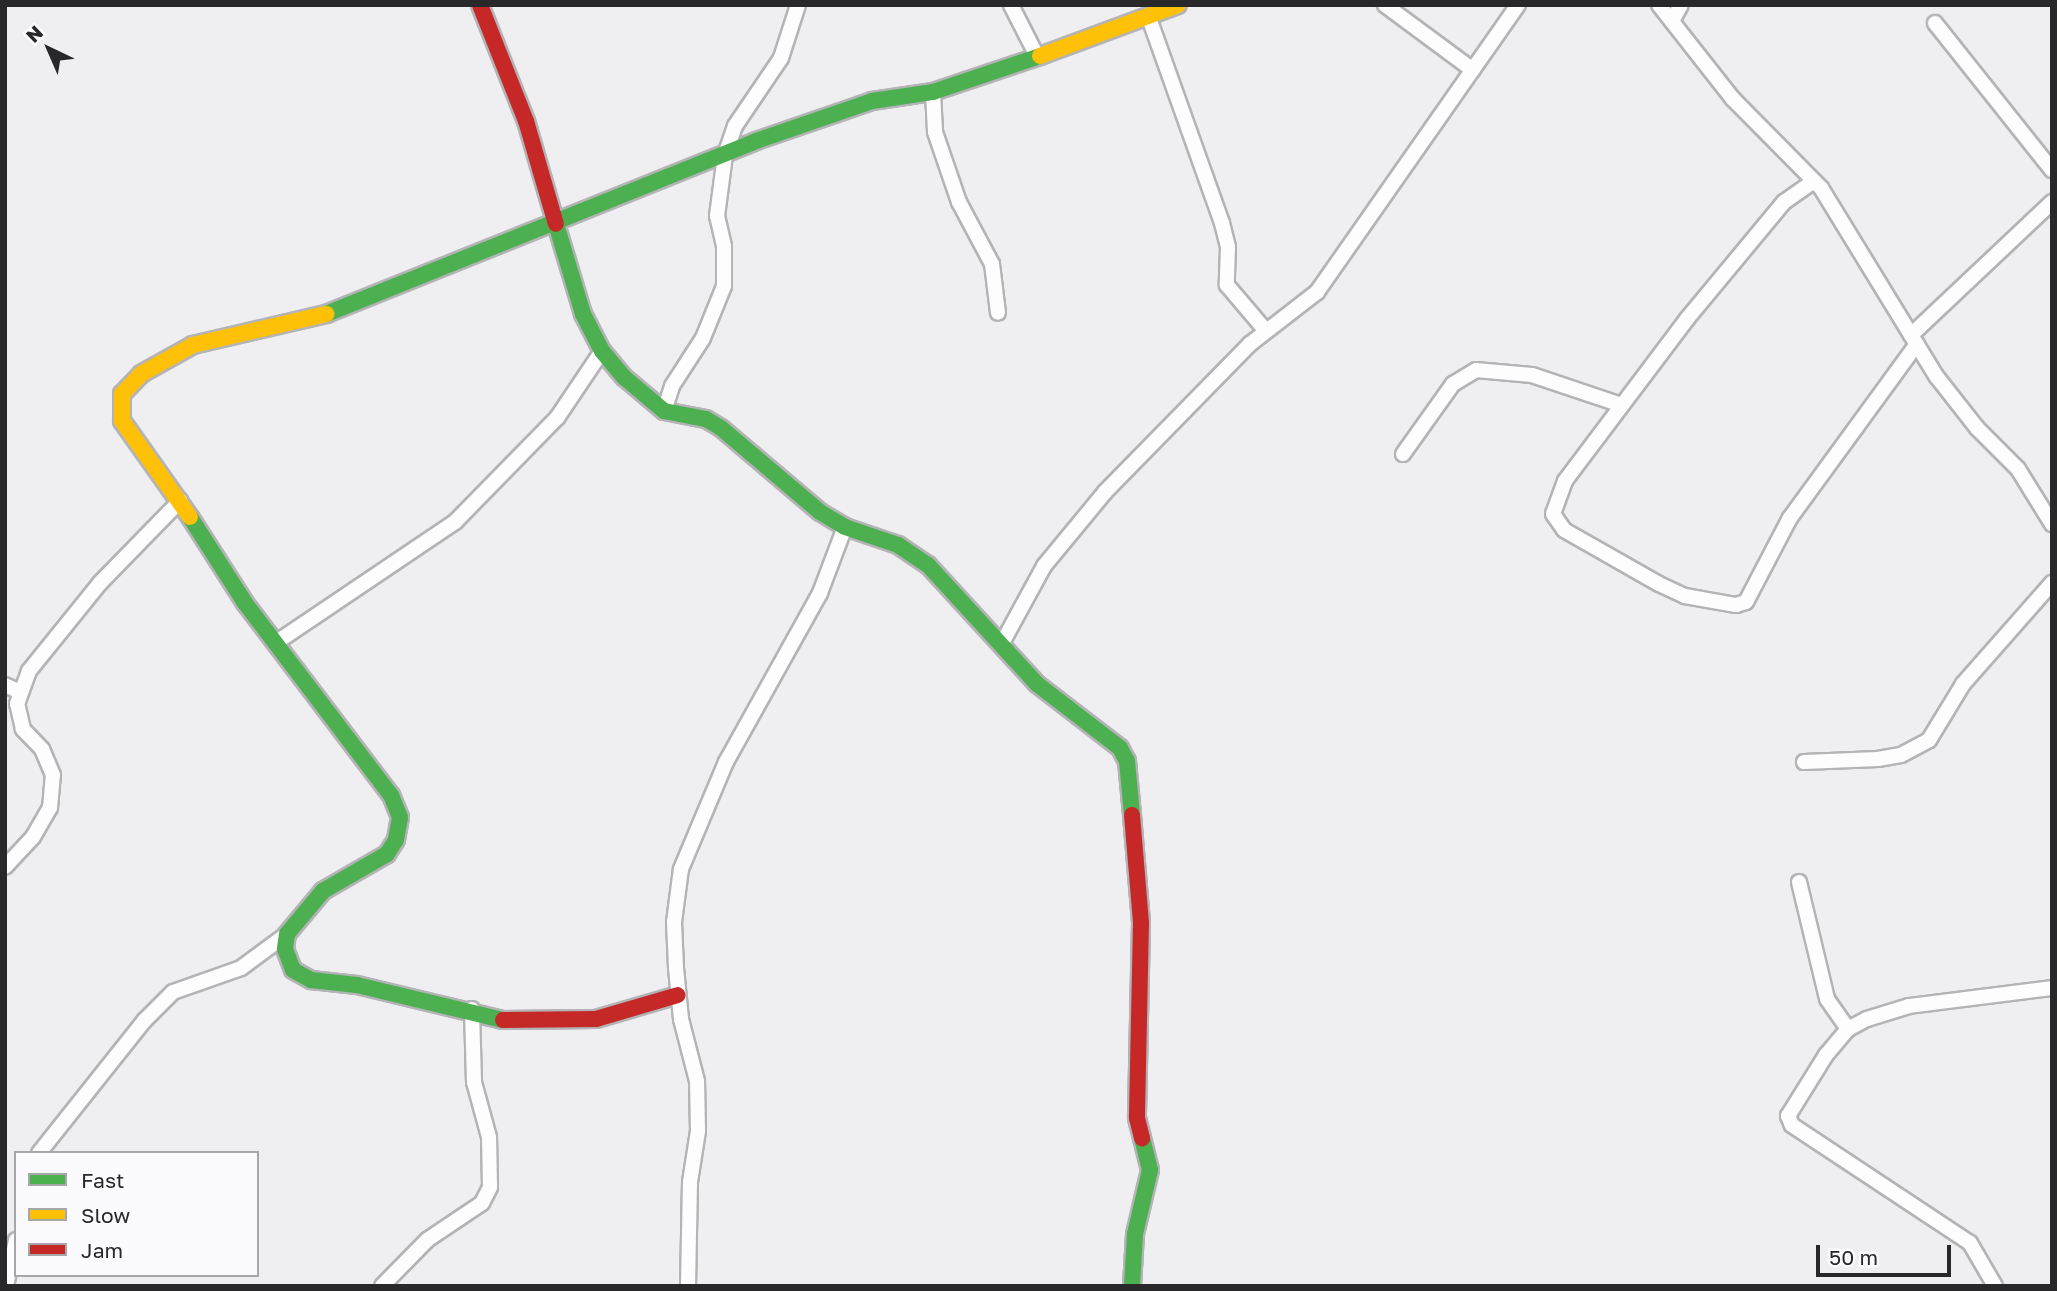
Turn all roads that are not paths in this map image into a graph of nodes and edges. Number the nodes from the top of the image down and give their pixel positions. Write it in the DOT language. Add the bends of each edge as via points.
graph roads {
  1 [pos="480,5"];
  2 [pos="798,5"];
  3 [pos="1011,5"];
  4 [pos="1178,5"];
  5 [pos="1385,5"];
  6 [pos="1518,5"];
  7 [pos="1659,5"];
  8 [pos="1681,5"];
  9 [pos="1149,18"];
  10 [pos="1672,21"];
  11 [pos="1935,23"];
  12 [pos="1038,58"];
  13 [pos="1474,70"];
  14 [pos="933,92"];
  15 [pos="725,155"];
  16 [pos="2052,170"];
  17 [pos="1814,181"];
  18 [pos="2052,202"];
  19 [pos="556,226"];
  20 [pos="998,313"];
  21 [pos="1266,331"];
  22 [pos="1914,339"];
  23 [pos="602,351"];
  24 [pos="1621,405"];
  25 [pos="664,411"];
  26 [pos="1403,454"];
  27 [pos="180,501"];
  28 [pos="2052,524"];
  29 [pos="845,527"];
  30 [pos="2052,583"];
  31 [pos="277,642"];
  32 [pos="1001,645"];
  33 [pos="5,685"];
  34 [pos="20,692"];
  35 [pos="1804,762"];
  36 [pos="5,867"];
  37 [pos="1799,882"];
  38 [pos="287,934"];
  39 [pos="2052,988"];
  40 [pos="678,995"];
  41 [pos="472,1009"];
  42 [pos="1848,1029"];
  43 [pos="41,1151"];
  44 [pos="14,1248"];
  45 [pos="5,1286"];
  46 [pos="383,1286"];
  47 [pos="688,1286"];
  48 [pos="1132,1286"];
  49 [pos="1995,1286"];
  1 -- 19 [label="street" via="526,121"];
  2 -- 15 [label="street" via="781,58 735,126"];
  3 -- 12 [label="street"];
  4 -- 9 [label="street"];
  5 -- 13 [label="street"];
  6 -- 13 [label="street"];
  7 -- 10 [label="street"];
  8 -- 10 [label="street"];
  9 -- 12 [label="street"];
  9 -- 21 [label="street" via="1214,197 1228,247 1227,285"];
  10 -- 17 [label="street" via="1733,99"];
  11 -- 16 [label="street"];
  12 -- 14 [label="street"];
  13 -- 21 [label="street" via="1406,160 1317,292"];
  14 -- 15 [label="street" via="872,101"];
  14 -- 20 [label="street" via="934,132 959,202 992,264"];
  15 -- 19 [label="street"];
  15 -- 25 [label="street" via="717,216 724,246 723,286 703,338 672,386"];
  17 -- 22 [label="street"];
  17 -- 24 [label="street" via="1795,192 1770,217"];
  18 -- 22 [label="street"];
  19 -- 23 [label="street" via="583,314"];
  19 -- 27 [label="street" via="450,264 344,310 194,345 141,374 122,394 122,421"];
  21 -- 32 [label="street" via="1105,492 1044,566"];
  22 -- 24 [label="street" via="1790,518 1746,602 1736,605 1685,596 1659,584 1564,530 1552,514 1565,481"];
  22 -- 28 [label="street" via="1977,428 2018,469"];
  23 -- 25 [label="street"];
  23 -- 31 [label="street" via="557,418 455,522"];
  24 -- 26 [label="street" via="1532,375 1476,370 1453,384"];
  25 -- 29 [label="street" via="706,419 721,428 820,512"];
  27 -- 31 [label="street" via="245,603"];
  27 -- 34 [label="street" via="43,649"];
  29 -- 32 [label="street" via="898,545 928,565"];
  29 -- 40 [label="street" via="820,593 726,762 681,869 674,922"];
  30 -- 35 [label="street" via="1963,684 1930,740 1901,755"];
  31 -- 38 [label="street" via="391,794 400,817 396,840 387,855 323,891"];
  32 -- 48 [label="street" via="1037,684 1120,748 1132,782 1142,923 1137,1118 1150,1170 1135,1234"];
  33 -- 34 [label="street"];
  34 -- 36 [label="street" via="23,729 42,748 53,775 50,808 33,837"];
  37 -- 42 [label="street" via="1827,999"];
  38 -- 41 [label="street" via="289,964 301,976"];
  38 -- 43 [label="street" via="241,968 173,992 144,1021"];
  39 -- 42 [label="street" via="1909,1006"];
  40 -- 41 [label="street" via="596,1019 558,1023 517,1023"];
  40 -- 47 [label="street" via="697,1081"];
  41 -- 46 [label="street" via="474,1082 489,1137 490,1187 482,1203 427,1240"];
  42 -- 49 [label="street" via="1792,1104 1788,1115 1792,1125 1970,1243"];
  44 -- 45 [label="street"];
}
